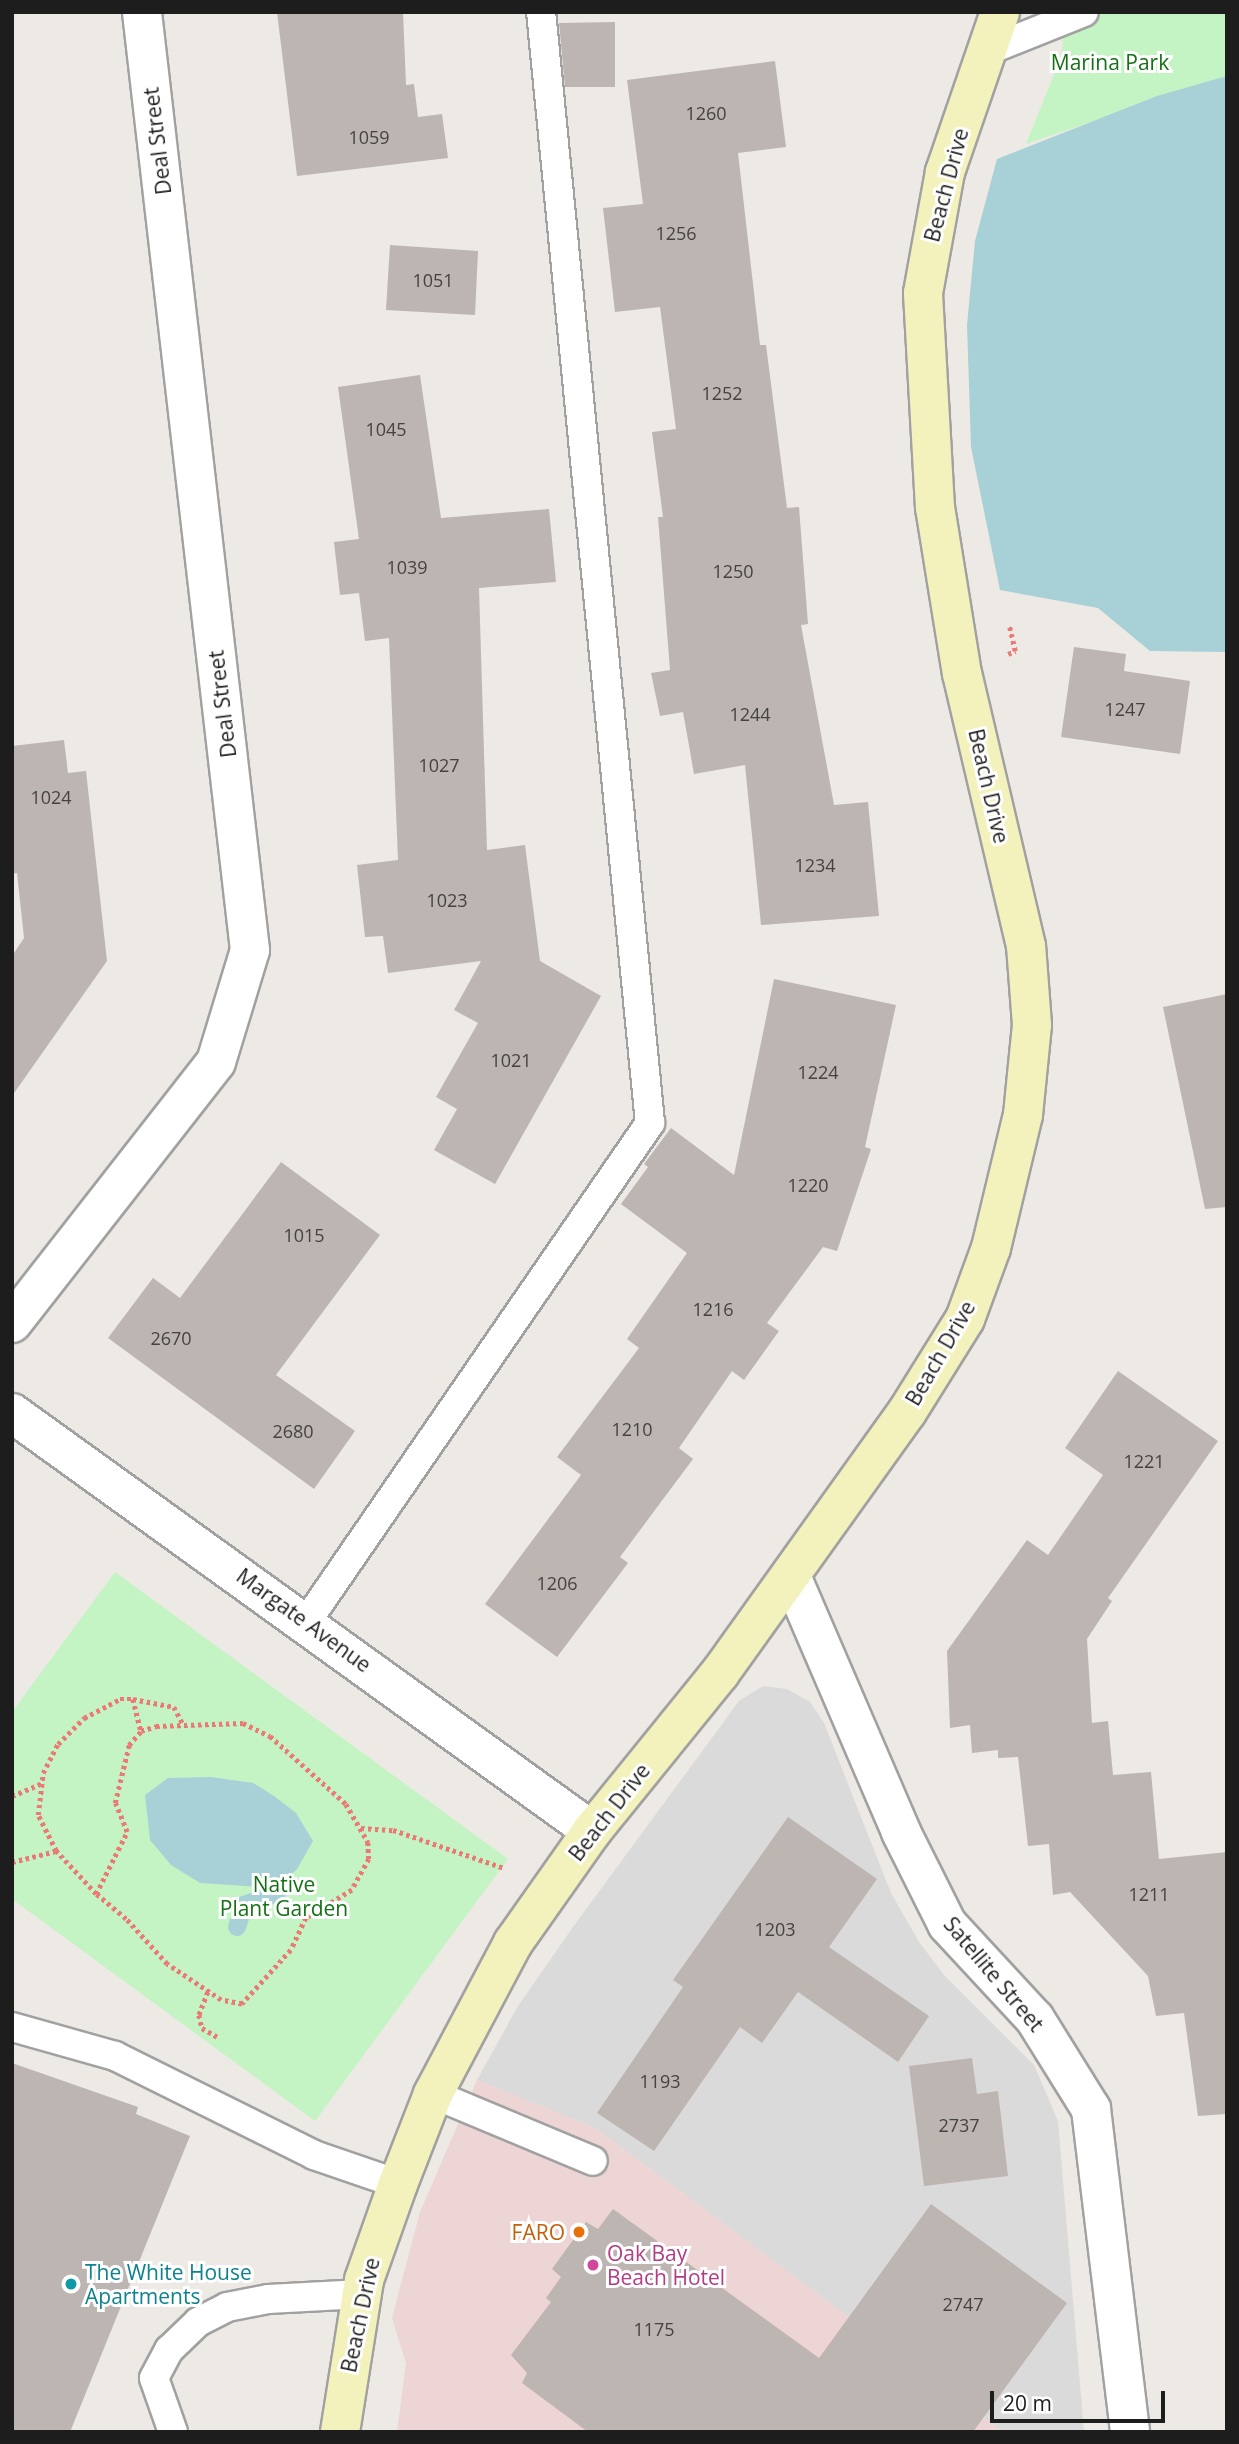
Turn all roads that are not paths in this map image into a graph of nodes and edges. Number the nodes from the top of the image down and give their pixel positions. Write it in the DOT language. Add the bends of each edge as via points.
graph roads {
  1 [pos="142,12"];
  2 [pos="541,12"];
  3 [pos="1000,12"];
  4 [pos="1084,12"];
  5 [pos="989,51"];
  6 [pos="12,1323"];
  7 [pos="12,1413"];
  8 [pos="791,1576"];
  9 [pos="307,1621"];
  10 [pos="592,1831"];
  11 [pos="12,2027"];
  12 [pos="433,2094"];
  13 [pos="593,2161"];
  14 [pos="398,2183"];
  15 [pos="362,2294"];
  16 [pos="173,2432"];
  17 [pos="340,2432"];
  18 [pos="1130,2432"];
  1 -- 6 [label="street, Deal Street" via="250,950 216,1062"];
  2 -- 9 [label="lane" via="650,1122"];
  3 -- 5 [label="main road, Beach Drive"];
  4 -- 5 [label="lane"];
  5 -- 8 [label="main road, Beach Drive" via="945,172 923,293 935,508 962,674 1026,946 1032,1025 1023,1115 991,1248 965,1319"];
  7 -- 9 [label="street, Margate Avenue"];
  8 -- 10 [label="main road, Beach Drive"];
  8 -- 18 [label="street, Satellite Street" via="901,1832 947,1924 1035,2019 1091,2109"];
  9 -- 10 [label="street, Margate Avenue"];
  10 -- 12 [label="main road, Beach Drive" via="513,1943"];
  11 -- 14 [label="lane" via="115,2056 314,2155"];
  12 -- 13 [label="lane"];
  12 -- 14 [label="main road, Beach Drive"];
  14 -- 15 [label="main road, Beach Drive"];
  15 -- 16 [label="lane" via="268,2300 228,2307 198,2322 169,2350 154,2378"];
  15 -- 17 [label="main road, Beach Drive"];
}
